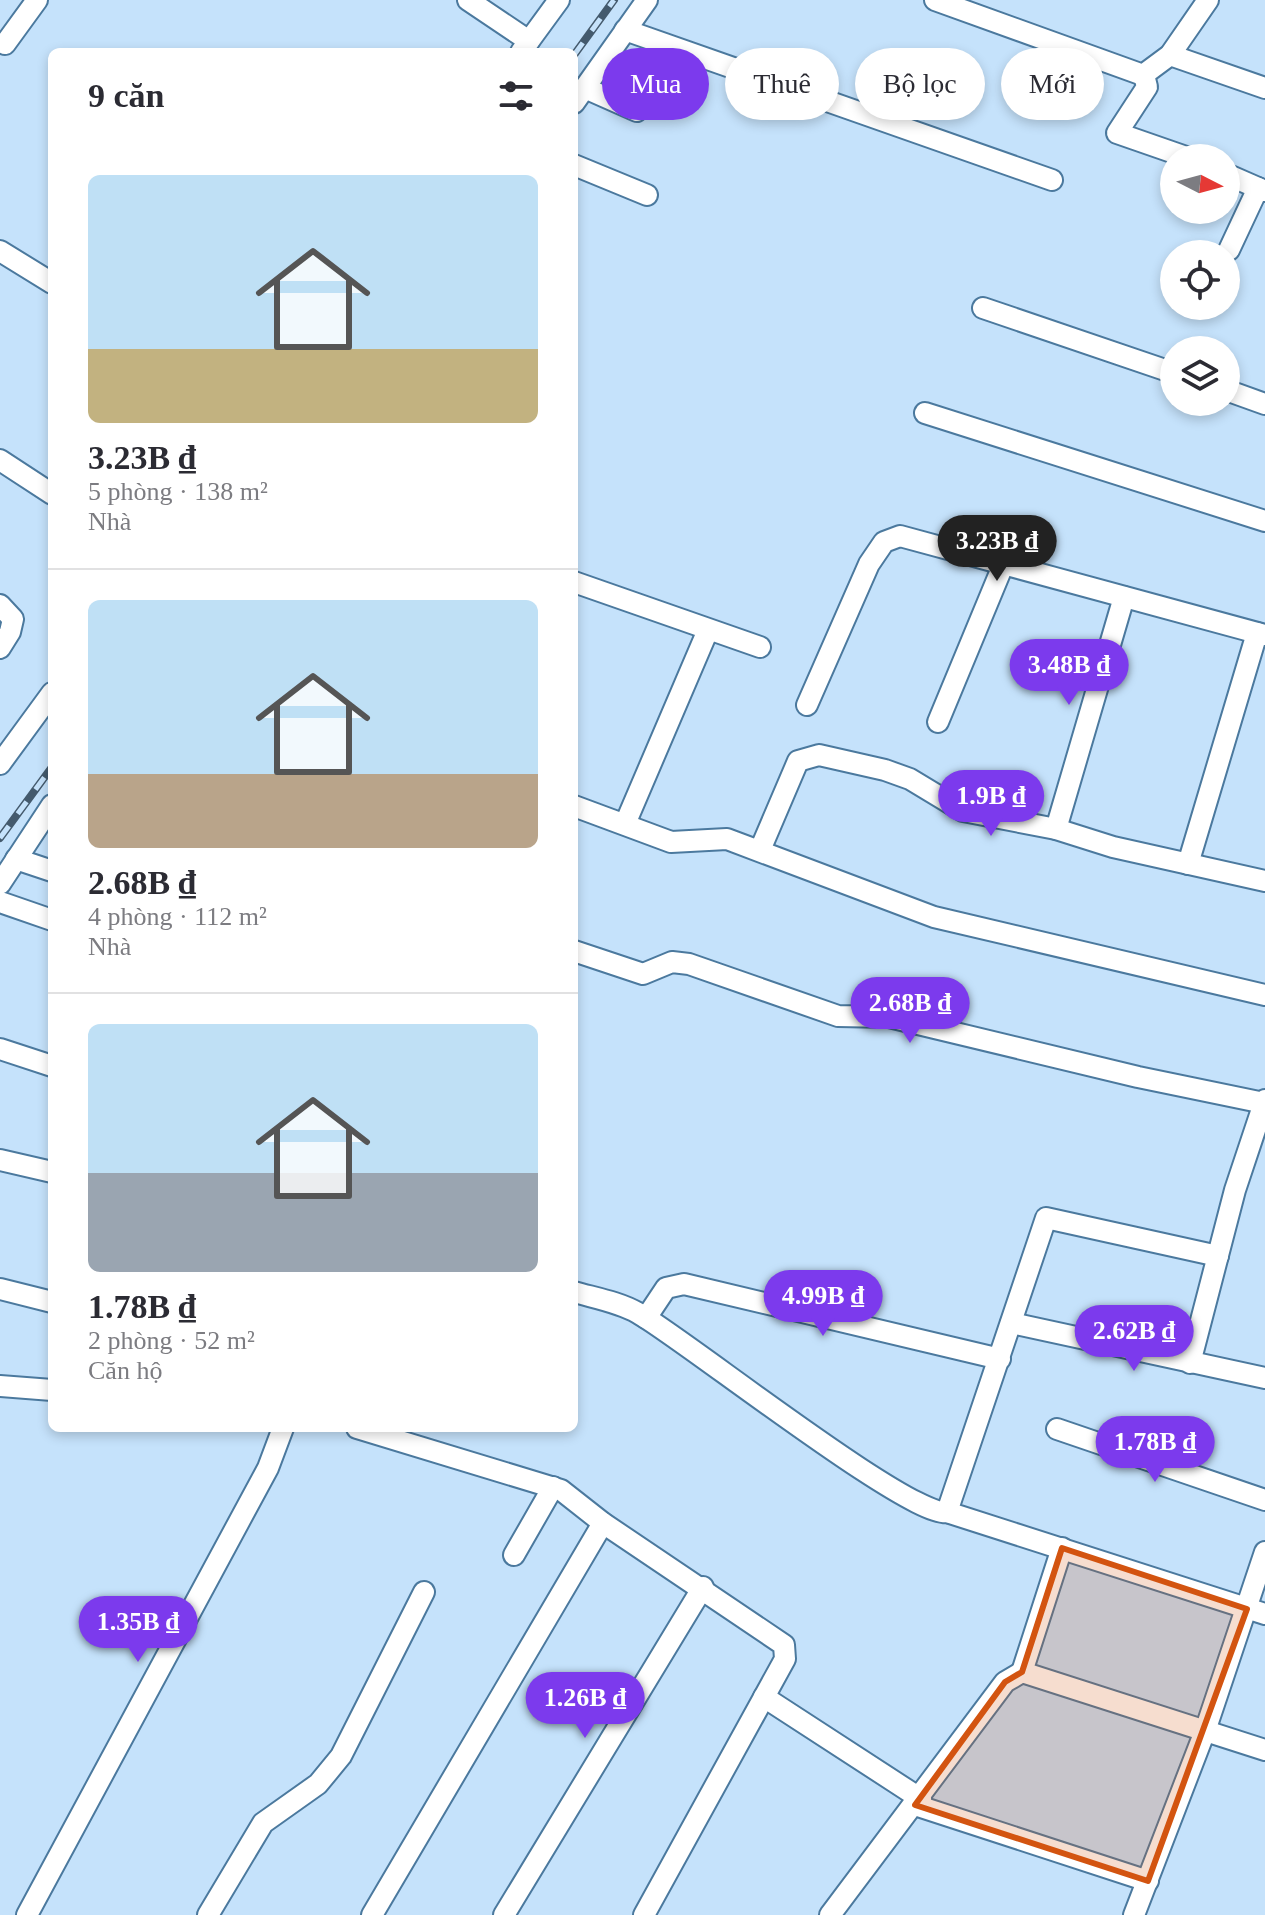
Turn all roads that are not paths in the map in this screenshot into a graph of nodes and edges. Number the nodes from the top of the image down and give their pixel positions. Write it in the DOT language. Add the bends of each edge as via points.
graph roads {
  1 [pos="37,0"];
  2 [pos="468,0"];
  3 [pos="647,0"];
  4 [pos="935,0"];
  5 [pos="1208,0"];
  6 [pos="556,1"];
  7 [pos="625,30"];
  8 [pos="5,44"];
  9 [pos="525,47"];
  10 [pos="1170,55"];
  11 [pos="1144,75"];
  12 [pos="1265,88"];
  13 [pos="580,96"];
  14 [pos="602,102"];
  15 [pos="1160,148"];
  16 [pos="578,167"];
  17 [pos="1052,180"];
  18 [pos="1240,180"];
  19 [pos="1261,190"];
  20 [pos="647,195"];
  21 [pos="1234,240"];
  22 [pos="0,251"];
  23 [pos="48,281"];
  24 [pos="983,308"];
  25 [pos="1160,368"];
  26 [pos="1240,395"];
  27 [pos="1265,404"];
  28 [pos="925,413"];
  29 [pos="0,460"];
  30 [pos="48,491"];
  31 [pos="1265,521"];
  32 [pos="1004,563"];
  33 [pos="578,583"];
  34 [pos="1124,597"];
  35 [pos="0,605"];
  36 [pos="708,630"];
  37 [pos="1261,634"];
  38 [pos="760,647"];
  39 [pos="0,648"];
  40 [pos="48,698"];
  41 [pos="807,705"];
  42 [pos="938,722"];
  43 [pos="1,761"];
  44 [pos="578,807"];
  45 [pos="48,811"];
  46 [pos="625,824"];
  47 [pos="1056,829"];
  48 [pos="760,850"];
  49 [pos="16,859"];
  50 [pos="1188,864"];
  51 [pos="48,870"];
  52 [pos="1265,881"];
  53 [pos="0,884"];
  54 [pos="0,902"];
  55 [pos="48,919"];
  56 [pos="578,952"];
  57 [pos="1265,995"];
  58 [pos="0,1049"];
  59 [pos="48,1065"];
  60 [pos="1264,1101"];
  61 [pos="0,1160"];
  62 [pos="48,1171"];
  63 [pos="1218,1256"];
  64 [pos="0,1289"];
  65 [pos="578,1293"];
  66 [pos="48,1301"];
  67 [pos="646,1318"];
  68 [pos="1011,1323"];
  69 [pos="1000,1359"];
  70 [pos="1190,1363"];
  71 [pos="1265,1378"];
  72 [pos="0,1386"];
  73 [pos="48,1390"];
  74 [pos="1057,1429"];
  75 [pos="282,1432"];
  76 [pos="370,1432"];
  77 [pos="553,1487"];
  78 [pos="1265,1500"];
  79 [pos="949,1512"];
  80 [pos="603,1523"];
  81 [pos="1062,1548"];
  82 [pos="1265,1552"];
  83 [pos="514,1555"];
  84 [pos="703,1587"];
  85 [pos="424,1592"];
  86 [pos="1256,1611"];
  87 [pos="1022,1672"];
  88 [pos="764,1697"];
  89 [pos="1205,1731"];
  90 [pos="1265,1750"];
  91 [pos="918,1802"];
  92 [pos="1148,1881"];
  93 [pos="27,1915"];
  94 [pos="208,1915"];
  95 [pos="372,1915"];
  96 [pos="504,1915"];
  97 [pos="644,1915"];
  98 [pos="830,1915"];
  99 [pos="1134,1915"];
  1 -- 8 [label="street"];
  2 -- 9 [label="street"];
  3 -- 7 [label="street"];
  4 -- 11 [label="street"];
  5 -- 10 [label="street"];
  6 -- 9 [label="street"];
  7 -- 13 [label="street"];
  7 -- 17 [label="street"];
  10 -- 11 [label="street"];
  10 -- 12 [label="street"];
  11 -- 15 [label="street" via="1147,87 1117,133"];
  13 -- 14 [label="street"];
  16 -- 20 [label="street"];
  18 -- 19 [label="street"];
  19 -- 21 [label="street"];
  22 -- 23 [label="street"];
  24 -- 25 [label="street"];
  26 -- 27 [label="street"];
  28 -- 31 [label="street"];
  29 -- 30 [label="street"];
  32 -- 34 [label="street"];
  32 -- 41 [label="street" via="912,537 884,542 869,564"];
  32 -- 42 [label="street"];
  33 -- 36 [label="street"];
  34 -- 37 [label="street"];
  34 -- 47 [label="street"];
  35 -- 39 [label="street" via="13,619"];
  36 -- 38 [label="street"];
  36 -- 46 [label="street"];
  37 -- 50 [label="street"];
  40 -- 43 [label="street"];
  44 -- 46 [label="street"];
  45 -- 49 [label="street"];
  46 -- 48 [label="street" via="671,842 714,837"];
  47 -- 48 [label="street" via="963,811 910,779 811,755 798,761"];
  47 -- 50 [label="street"];
  48 -- 57 [label="street" via="922,914"];
  49 -- 51 [label="street"];
  49 -- 53 [label="street"];
  50 -- 52 [label="street"];
  54 -- 55 [label="street"];
  56 -- 60 [label="street" via="643,974 672,962 689,964 838,1016 889,1017 1138,1077"];
  58 -- 59 [label="street"];
  60 -- 63 [label="street"];
  61 -- 62 [label="street"];
  63 -- 68 [label="street" via="1046,1218"];
  63 -- 70 [label="street"];
  64 -- 66 [label="street"];
  65 -- 67 [label="street"];
  67 -- 69 [label="street" via="666,1288 684,1284"];
  67 -- 79 [label="street" via="889,1486 934,1512"];
  68 -- 69 [label="street"];
  68 -- 70 [label="street"];
  69 -- 79 [label="street"];
  70 -- 71 [label="street"];
  72 -- 73 [label="street"];
  74 -- 78 [label="street"];
  75 -- 93 [label="street" via="268,1468"];
  76 -- 77 [label="street"];
  77 -- 80 [label="street"];
  77 -- 83 [label="street"];
  79 -- 81 [label="street"];
  80 -- 84 [label="street"];
  80 -- 95 [label="street"];
  81 -- 86 [label="street"];
  81 -- 87 [label="street"];
  82 -- 86 [label="street"];
  84 -- 88 [label="street" via="784,1645 785,1659"];
  84 -- 96 [label="street"];
  85 -- 94 [label="street" via="341,1756 318,1784 263,1823"];
  86 -- 89 [label="street"];
  87 -- 89 [label="street"];
  87 -- 91 [label="street" via="1005,1682"];
  88 -- 91 [label="street"];
  88 -- 97 [label="street"];
  89 -- 90 [label="street"];
  89 -- 92 [label="street"];
  91 -- 92 [label="street"];
  91 -- 98 [label="street"];
  92 -- 99 [label="street"];
}
